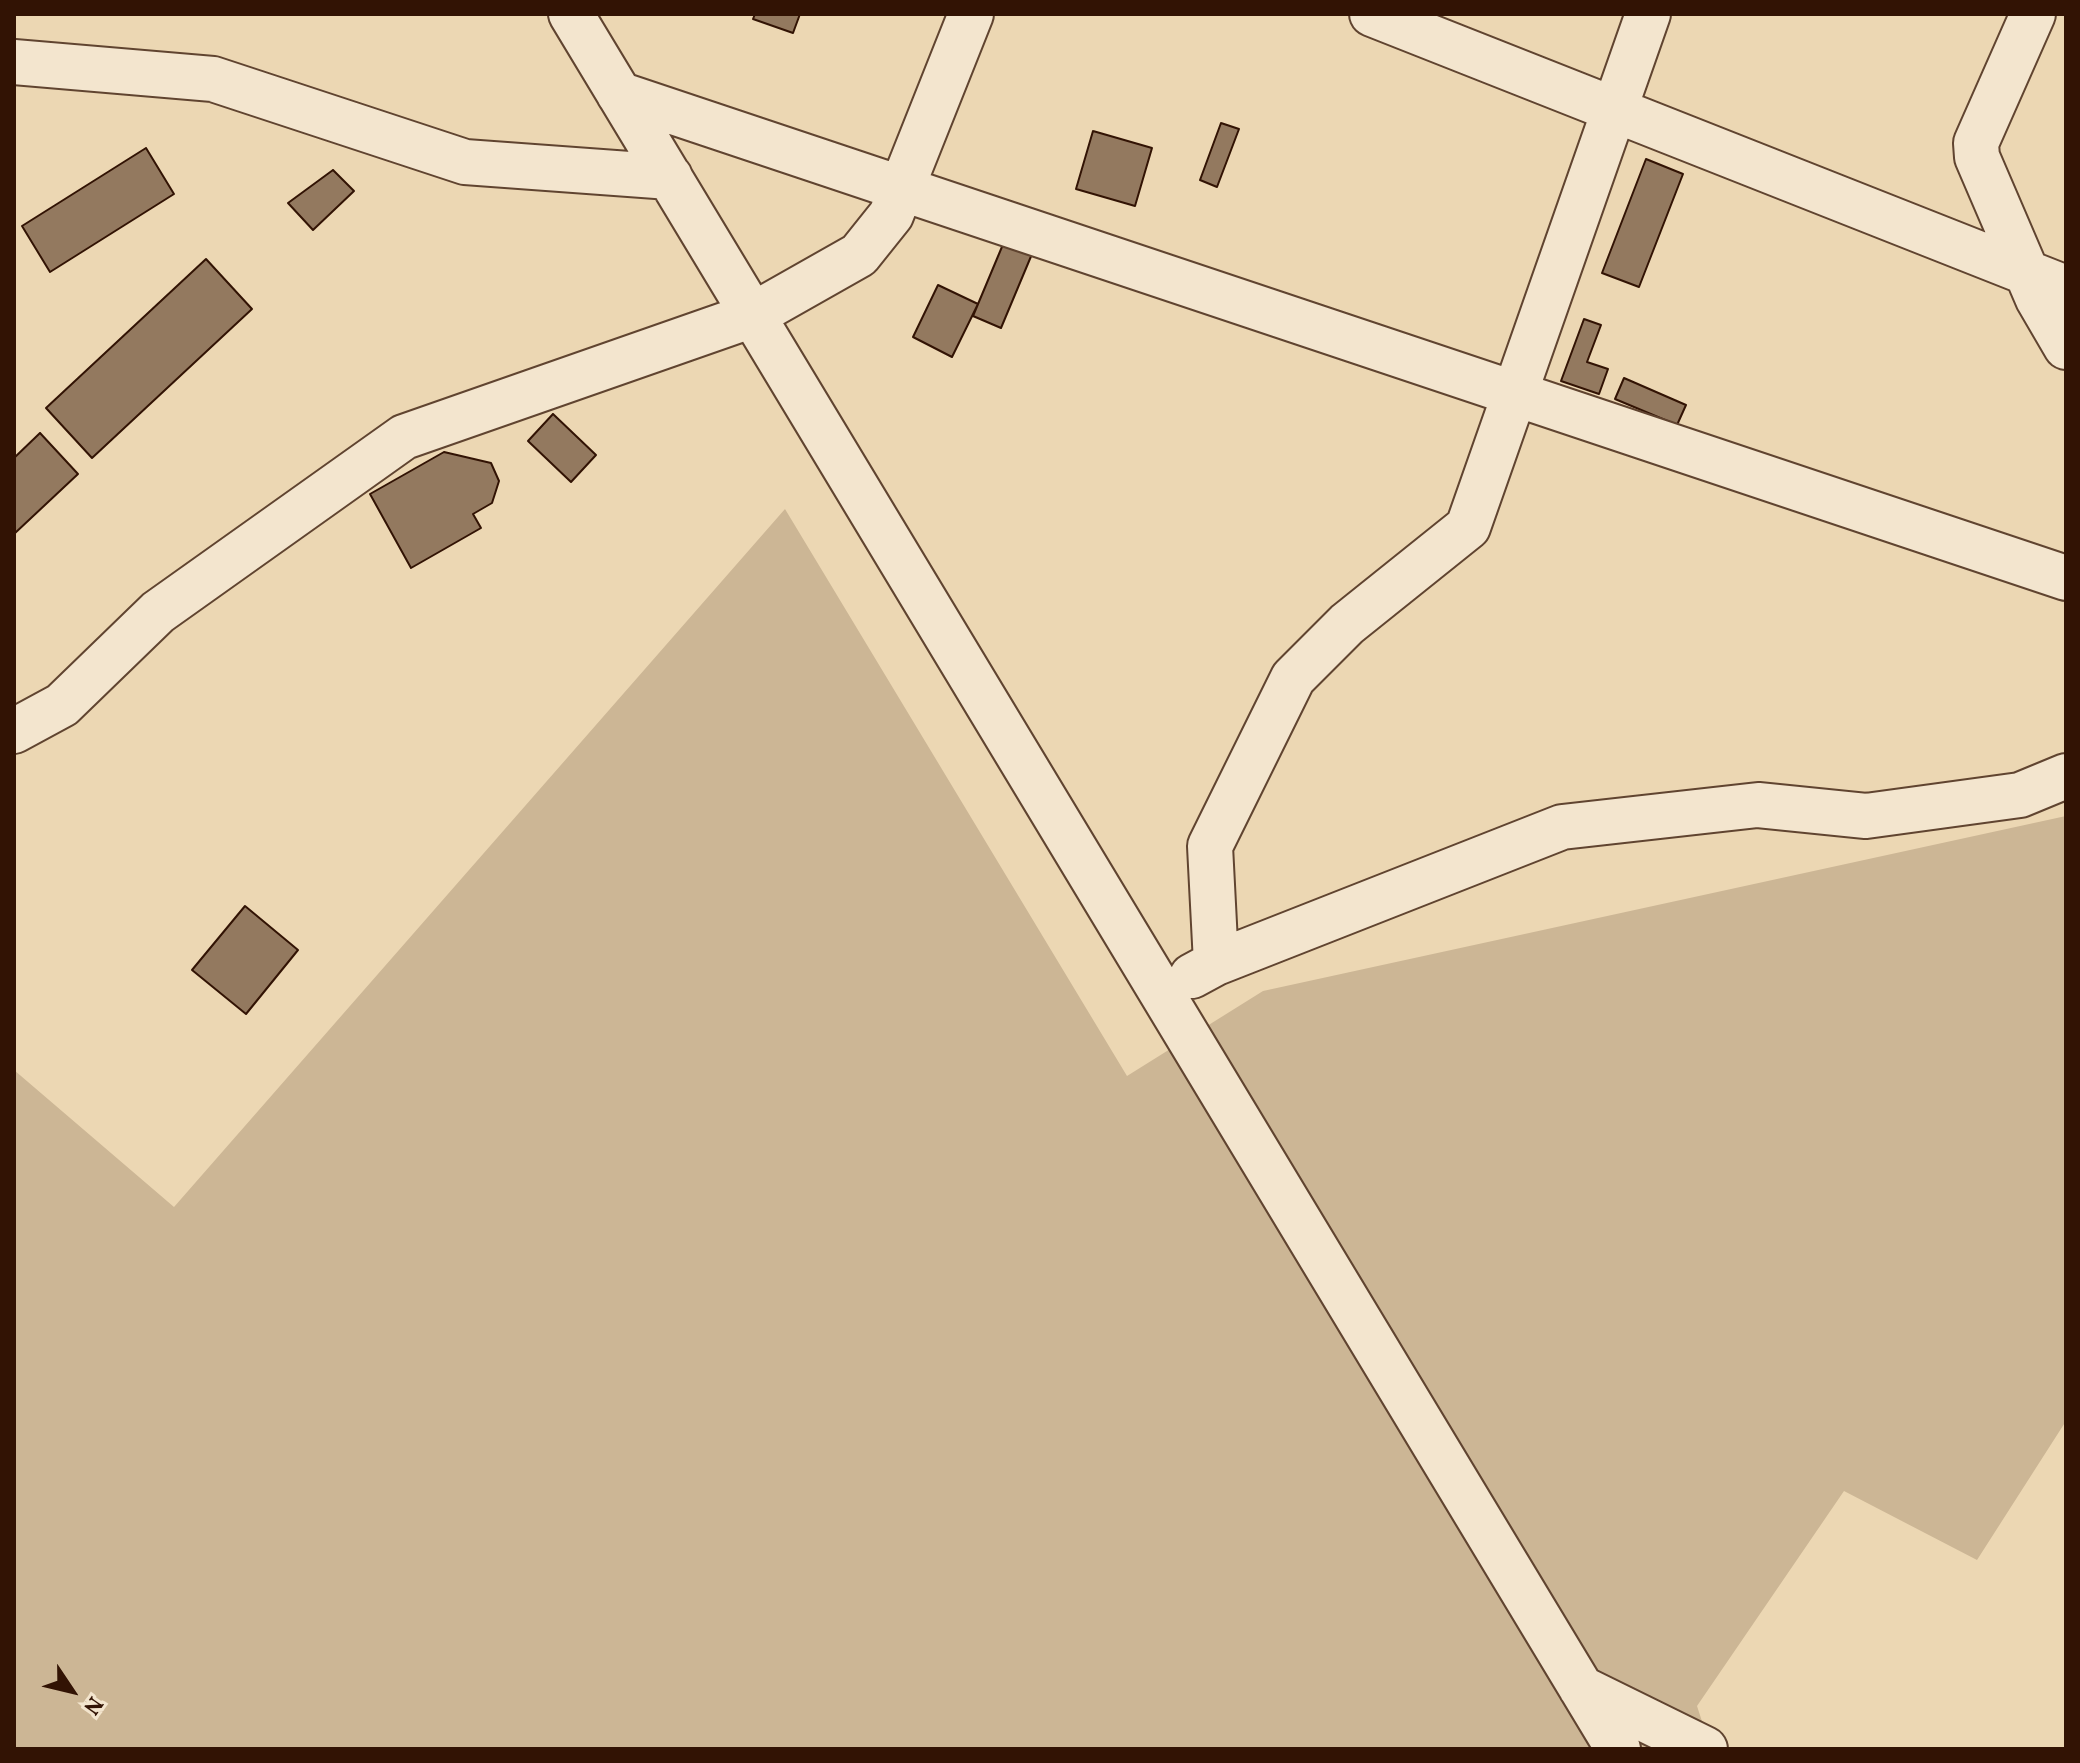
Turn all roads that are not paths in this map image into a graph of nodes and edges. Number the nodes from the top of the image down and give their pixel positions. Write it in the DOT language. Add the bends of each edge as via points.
graph roads {
  1 [pos="571,14"];
  2 [pos="971,14"];
  3 [pos="1372,14"];
  4 [pos="1648,14"];
  5 [pos="2033,14"];
  6 [pos="14,62"];
  7 [pos="619,94"];
  8 [pos="1613,110"];
  9 [pos="670,177"];
  10 [pos="901,190"];
  11 [pos="2047,280"];
  12 [pos="753,315"];
  13 [pos="2066,347"];
  14 [pos="1514,394"];
  15 [pos="2066,578"];
  16 [pos="14,731"];
  17 [pos="2066,776"];
  18 [pos="1216,963"];
  19 [pos="1162,993"];
  20 [pos="1581,1688"];
  21 [pos="1618,1749"];
  22 [pos="1705,1749"];
  1 -- 7 [label="street"];
  2 -- 10 [label="street"];
  3 -- 8 [label="street"];
  4 -- 8 [label="street"];
  5 -- 11 [label="street" via="1976,143 1977,157"];
  6 -- 9 [label="street" via="213,79 465,162"];
  7 -- 9 [label="street"];
  7 -- 10 [label="street"];
  8 -- 11 [label="street"];
  8 -- 14 [label="street"];
  9 -- 12 [label="street"];
  10 -- 12 [label="street" via="891,215 859,255"];
  10 -- 14 [label="street"];
  11 -- 13 [label="street" via="2038,299"];
  12 -- 16 [label="street" via="404,437 158,612 62,705"];
  12 -- 19 [label="street"];
  14 -- 15 [label="street"];
  14 -- 18 [label="street" via="1468,527 1347,624 1293,678 1210,846"];
  17 -- 18 [label="street" via="2020,795 1866,816 1758,805 1562,827"];
  18 -- 19 [label="street"];
  19 -- 20 [label="street"];
  20 -- 21 [label="street"];
  20 -- 22 [label="street"];
}
